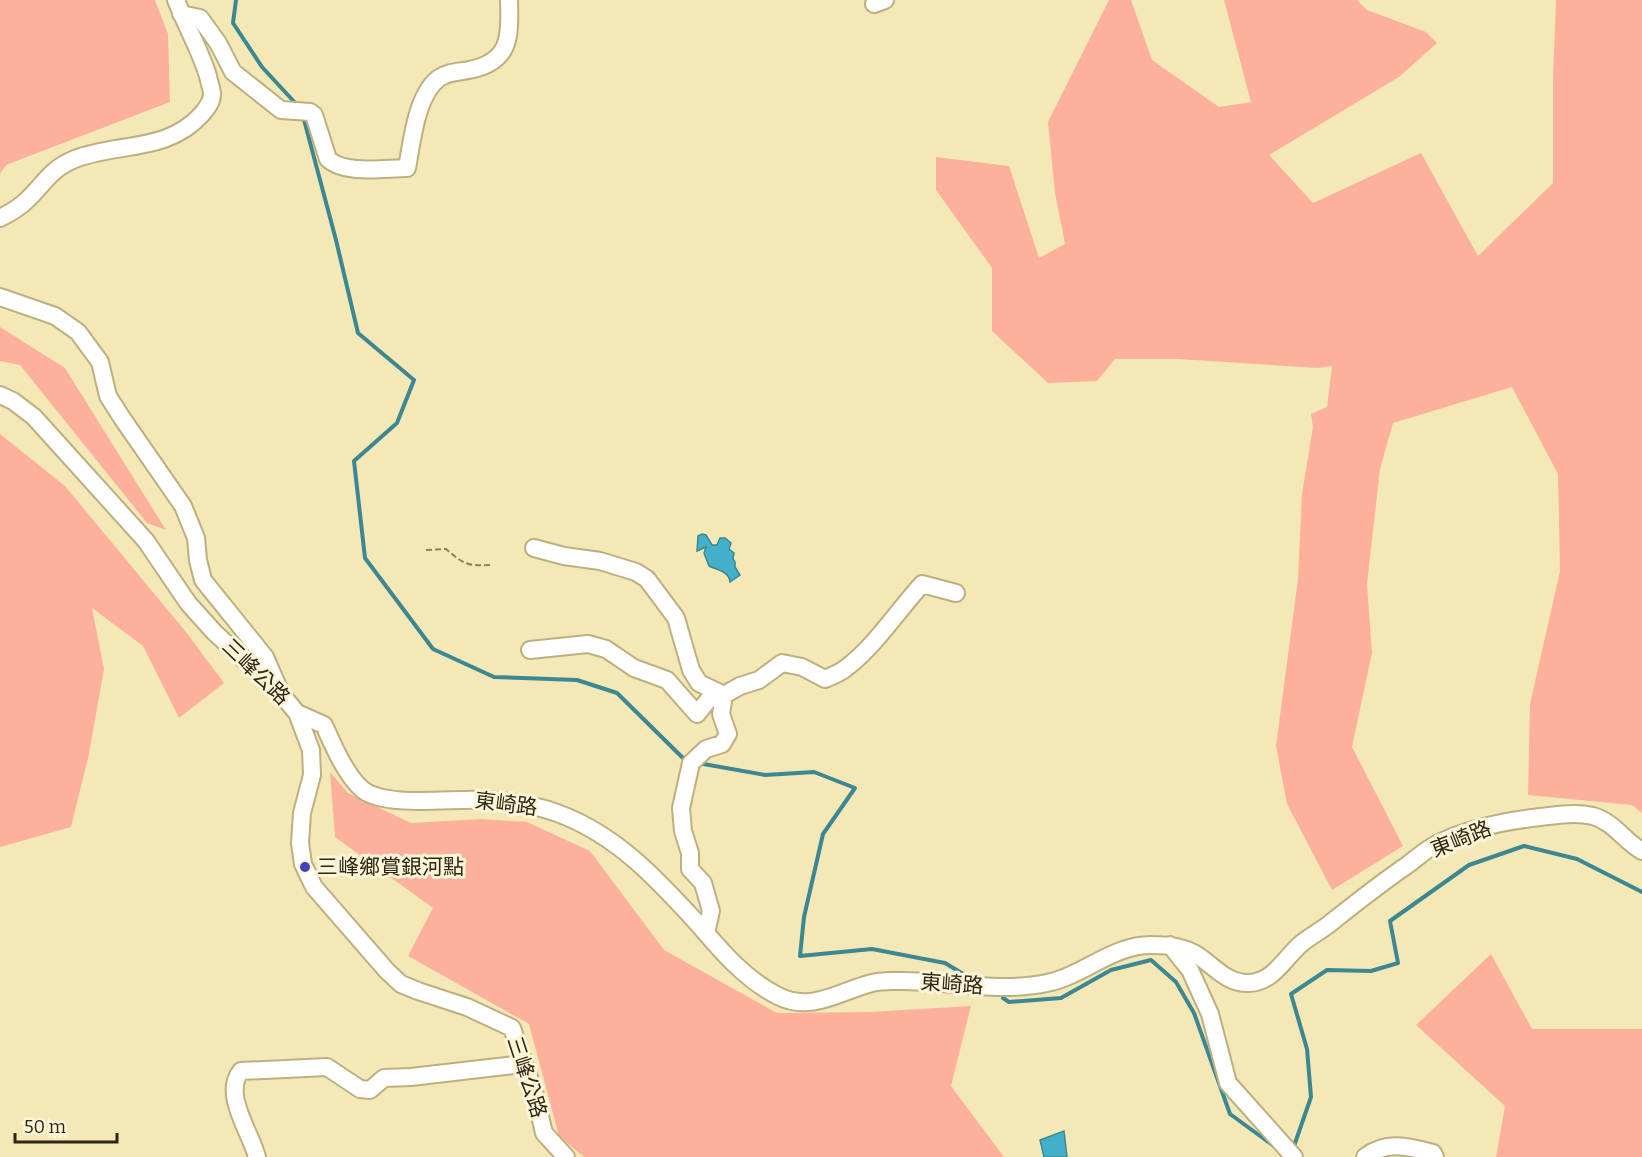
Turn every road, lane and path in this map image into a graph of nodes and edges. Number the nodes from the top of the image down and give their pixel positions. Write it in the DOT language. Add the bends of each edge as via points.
graph roads {
  1 [pos="509,0"];
  2 [pos="179,7"];
  3 [pos="0,218"];
  4 [pos="0,297"];
  5 [pos="0,395"];
  6 [pos="534,548"];
  7 [pos="426,550"];
  8 [pos="492,565"];
  9 [pos="956,594"];
  10 [pos="530,650"];
  11 [pos="282,695"];
  12 [pos="724,695"];
  13 [pos="297,713"];
  14 [pos="1642,851"];
  15 [pos="706,933"];
  16 [pos="1169,945"];
  17 [pos="523,1064"];
  18 [pos="1289,1152"];
  19 [pos="256,1157"];
  20 [pos="567,1157"];
  21 [pos="1365,1157"];
  22 [pos="1436,1157"];
  1 -- 2 [label="street" via="508,39 498,58 485,67 447,74 425,96 407,168 354,169 333,164 314,115 281,110 233,72 200,18"];
  2 -- 3 [label="street" via="213,93 209,106 195,123 156,143 77,158 57,167 28,200"];
  4 -- 11 [label="street" via="55,316 78,332 100,362 108,396 183,506 196,538 203,580 265,657"];
  5 -- 11 [label="street, 三峰公路" via="34,417 146,541 188,603"];
  6 -- 12 [label="street" via="600,561 647,579 676,618 691,670 699,683"];
  7 -- 8 [label="path" via="446,549 471,566"];
  9 -- 12 [label="street" via="922,584 873,644 845,670 825,679 802,667 782,663 759,680"];
  10 -- 12 [label="street" via="588,644 606,649 634,668 667,680 698,714 709,699"];
  11 -- 13 [label="street, 三峰公路"];
  12 -- 15 [label="street" via="721,714 728,734 722,744 706,749 696,759 681,808 690,869 702,883 711,911"];
  13 -- 15 [label="street, 東崎路" via="324,725 358,786 377,797 524,803 560,813 591,828 635,859"];
  13 -- 17 [label="street, 三峰公路" via="311,750 312,775 300,843 303,864 314,887 401,984 512,1028"];
  14 -- 16 [label="street, 東崎路" via="1617,829 1592,816 1562,814 1490,824 1437,844 1300,944 1262,981 1233,981 1195,954"];
  15 -- 16 [label="street, 東崎路" via="756,984 783,999 801,1003 828,999 874,982 986,987 1048,983 1121,950 1144,944"];
  16 -- 18 [label="street" via="1190,970 1210,1014 1228,1083"];
  17 -- 19 [label="street" via="384,1078 370,1090 360,1089 327,1067 242,1071 235,1087 240,1119"];
  17 -- 20 [label="street, 三峰公路" via="544,1133"];
  21 -- 22 [label="street" via="1400,1145"];
}
